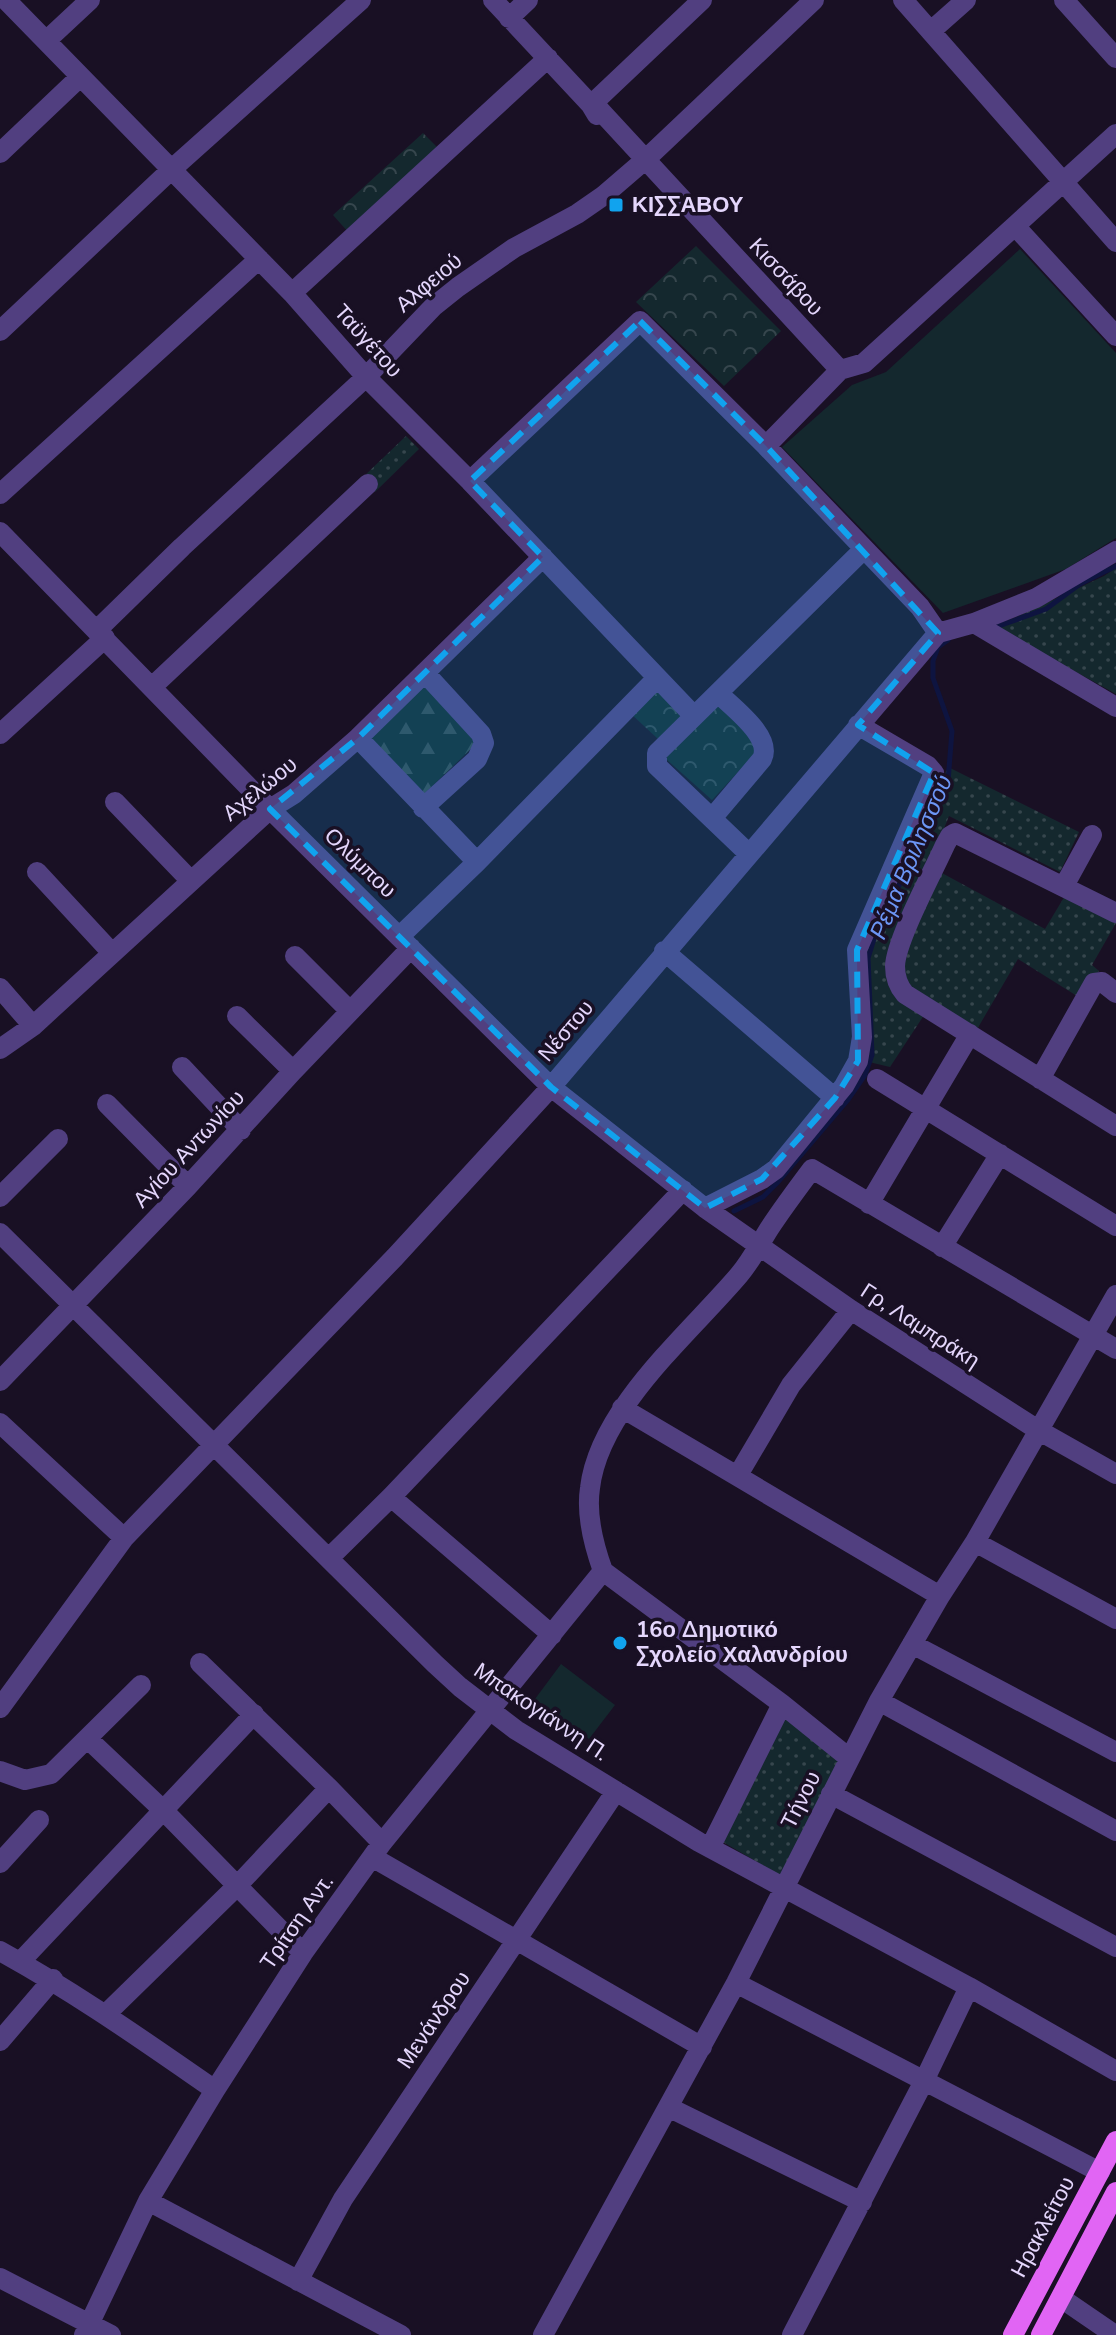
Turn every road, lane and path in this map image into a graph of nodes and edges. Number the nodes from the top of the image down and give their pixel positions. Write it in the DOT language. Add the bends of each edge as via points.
graph roads {
  1 [pos="90,0"];
  2 [pos="361,0"];
  3 [pos="493,0"];
  4 [pos="528,0"];
  5 [pos="702,0"];
  6 [pos="814,0"];
  7 [pos="903,0"];
  8 [pos="966,0"];
  9 [pos="1064,0"];
  10 [pos="3,1"];
  11 [pos="509,18"];
  12 [pos="931,31"];
  13 [pos="46,41"];
  14 [pos="548,58"];
  15 [pos="1116,58"];
  16 [pos="80,77"];
  17 [pos="591,105"];
  18 [pos="1116,134"];
  19 [pos="0,153"];
  20 [pos="644,161"];
  21 [pos="172,169"];
  22 [pos="1063,182"];
  23 [pos="1015,226"];
  24 [pos="1116,242"];
  25 [pos="259,259"];
  26 [pos="292,293"];
  27 [pos="0,331"];
  28 [pos="1116,336"];
  29 [pos="840,370"];
  30 [pos="366,377"];
  31 [pos="766,446"];
  32 [pos="470,481"];
  33 [pos="368,484"];
  34 [pos="0,494"];
  35 [pos="0,532"];
  36 [pos="864,549"];
  37 [pos="1116,551"];
  38 [pos="543,557"];
  39 [pos="981,628"];
  40 [pos="938,633"];
  41 [pos="101,634"];
  42 [pos="425,673"];
  43 [pos="657,678"];
  44 [pos="153,686"];
  45 [pos="718,693"];
  46 [pos="1116,707"];
  47 [pos="694,716"];
  48 [pos="858,725"];
  49 [pos="0,734"];
  50 [pos="358,738"];
  51 [pos="115,802"];
  52 [pos="423,808"];
  53 [pos="270,809"];
  54 [pos="713,817"];
  55 [pos="1092,835"];
  56 [pos="749,854"];
  57 [pos="477,862"];
  58 [pos="37,872"];
  59 [pos="191,881"];
  60 [pos="1064,886"];
  61 [pos="1116,913"];
  62 [pos="405,942"];
  63 [pos="664,951"];
  64 [pos="112,953"];
  65 [pos="295,956"];
  66 [pos="0,988"];
  67 [pos="1116,993"];
  68 [pos="350,1011"];
  69 [pos="237,1016"];
  70 [pos="33,1026"];
  71 [pos="970,1034"];
  72 [pos="0,1049"];
  73 [pos="182,1067"];
  74 [pos="293,1071"];
  75 [pos="877,1079"];
  76 [pos="1040,1079"];
  77 [pos="551,1087"];
  78 [pos="835,1098"];
  79 [pos="107,1104"];
  80 [pos="926,1109"];
  81 [pos="1116,1126"];
  82 [pos="241,1130"];
  83 [pos="58,1139"];
  84 [pos="1000,1154"];
  85 [pos="188,1186"];
  86 [pos="683,1190"];
  87 [pos="0,1197"];
  88 [pos="869,1204"];
  89 [pos="705,1208"];
  90 [pos="1116,1226"];
  91 [pos="0,1233"];
  92 [pos="751,1241"];
  93 [pos="942,1247"];
  94 [pos="1116,1295"];
  95 [pos="73,1305"];
  96 [pos="851,1310"];
  97 [pos="1091,1336"];
  98 [pos="1116,1349"];
  99 [pos="0,1381"];
  100 [pos="622,1408"];
  101 [pos="0,1423"];
  102 [pos="1038,1430"];
  103 [pos="213,1443"];
  104 [pos="1116,1474"];
  105 [pos="738,1475"];
  106 [pos="391,1497"];
  107 [pos="124,1538"];
  108 [pos="975,1542"];
  109 [pos="329,1558"];
  110 [pos="603,1571"];
  111 [pos="940,1596"];
  112 [pos="1116,1619"];
  113 [pos="552,1635"];
  114 [pos="912,1644"];
  115 [pos="200,1663"];
  116 [pos="141,1685"];
  117 [pos="879,1701"];
  118 [pos="782,1704"];
  119 [pos="0,1708"];
  120 [pos="490,1711"];
  121 [pos="254,1714"];
  122 [pos="88,1739"];
  123 [pos="1116,1752"];
  124 [pos="849,1758"];
  125 [pos="0,1771"];
  126 [pos="329,1788"];
  127 [pos="616,1791"];
  128 [pos="831,1794"];
  129 [pos="164,1811"];
  130 [pos="39,1820"];
  131 [pos="1116,1831"];
  132 [pos="710,1848"];
  133 [pos="377,1850"];
  134 [pos="0,1863"];
  135 [pos="237,1886"];
  136 [pos="782,1888"];
  137 [pos="516,1940"];
  138 [pos="1116,1947"];
  139 [pos="0,1951"];
  140 [pos="303,1953"];
  141 [pos="20,1962"];
  142 [pos="53,1979"];
  143 [pos="736,1983"];
  144 [pos="969,1987"];
  145 [pos="106,2014"];
  146 [pos="0,2041"];
  147 [pos="702,2047"];
  148 [pos="1116,2071"];
  149 [pos="924,2081"];
  150 [pos="215,2090"];
  151 [pos="668,2107"];
  152 [pos="1116,2141"];
  153 [pos="1100,2172"];
  154 [pos="1115,2196"];
  155 [pos="148,2201"];
  156 [pos="862,2202"];
  157 [pos="0,2278"];
  158 [pos="298,2281"];
  159 [pos="1061,2298"];
  160 [pos="87,2330"];
  161 [pos="111,2335"];
  162 [pos="401,2335"];
  163 [pos="543,2335"];
  164 [pos="792,2335"];
  165 [pos="1013,2335"];
  166 [pos="1041,2335"];
  167 [pos="1115,2335"];
  1 -- 13 [label="street"];
  2 -- 21 [label="street"];
  3 -- 11 [label="street, Κισσάβου"];
  4 -- 11 [label="street"];
  5 -- 17 [label="street"];
  6 -- 20 [label="street, Αλφειού"];
  7 -- 12 [label="street"];
  8 -- 12 [label="street"];
  9 -- 15 [label="street"];
  10 -- 13 [label="street, Ταϋγέτου"];
  11 -- 14 [label="street, Κισσάβου"];
  12 -- 22 [label="street"];
  13 -- 16 [label="street, Ταϋγέτου"];
  14 -- 17 [label="street, Κισσάβου"];
  14 -- 26 [label="street"];
  16 -- 19 [label="street"];
  16 -- 21 [label="street, Ταϋγέτου"];
  17 -- 20 [label="street, Κισσάβου"];
  18 -- 22 [label="street"];
  20 -- 29 [label="street, Κισσάβου"];
  20 -- 30 [label="street, Αλφειού" via="587,207 458,287"];
  21 -- 25 [label="street, Ταϋγέτου"];
  21 -- 27 [label="street"];
  22 -- 23 [label="street"];
  22 -- 24 [label="street"];
  23 -- 28 [label="street"];
  23 -- 29 [label="street" via="864,363"];
  25 -- 26 [label="street, Ταϋγέτου"];
  25 -- 34 [label="street"];
  26 -- 30 [label="street, Ταϋγέτου"];
  29 -- 31 [label="street"];
  30 -- 32 [label="street, Ταϋγέτου"];
  30 -- 41 [label="street, Αλφειού" via="193,537"];
  31 -- 32 [label="street" via="640,321"];
  31 -- 36 [label="street"];
  32 -- 38 [label="street, Ταϋγέτου"];
  33 -- 44 [label="street"];
  35 -- 41 [label="street, Ολύμπου"];
  36 -- 40 [label="street"];
  36 -- 45 [label="street"];
  37 -- 39 [label="street"];
  38 -- 42 [label="street, Αχελώου"];
  38 -- 43 [label="street, Ταϋγέτου"];
  39 -- 40 [label="street"];
  39 -- 46 [label="street"];
  40 -- 48 [label="street, Νέστου"];
  41 -- 44 [label="street, Ολύμπου"];
  41 -- 49 [label="street, Αλφειού"];
  42 -- 50 [label="street, Αχελώου"];
  42 -- 52 [label="street" via="484,743 477,759"];
  43 -- 47 [label="street, Ταϋγέτου"];
  43 -- 57 [label="street, Αγίου Αντωνίου"];
  44 -- 53 [label="street, Ολύμπου"];
  45 -- 47 [label="street"];
  45 -- 54 [label="street" via="762,738 766,749"];
  47 -- 54 [label="street" via="655,758 657,766"];
  48 -- 56 [label="street, Νέστου"];
  48 -- 78 [label="street" via="934,773 857,950 861,1053"];
  50 -- 52 [label="street"];
  50 -- 53 [label="street, Αχελώου"];
  51 -- 59 [label="street"];
  52 -- 57 [label="street"];
  53 -- 59 [label="street, Αχελώου"];
  53 -- 62 [label="street, Ολύμπου"];
  54 -- 56 [label="street"];
  55 -- 60 [label="street"];
  56 -- 63 [label="street, Νέστου"];
  57 -- 62 [label="street, Αγίου Αντωνίου"];
  58 -- 64 [label="street"];
  59 -- 64 [label="street, Αχελώου"];
  60 -- 61 [label="street"];
  60 -- 71 [label="street" via="955,833 950,836 895,969 905,994"];
  62 -- 68 [label="street, Αγίου Αντωνίου"];
  62 -- 77 [label="street, Ολύμπου"];
  63 -- 77 [label="street, Νέστου"];
  63 -- 78 [label="street"];
  64 -- 70 [label="street, Αχελώου"];
  65 -- 68 [label="street"];
  66 -- 70 [label="street"];
  67 -- 76 [label="street" via="1099,981 1092,985"];
  68 -- 74 [label="street, Αγίου Αντωνίου"];
  69 -- 74 [label="street"];
  70 -- 72 [label="street, Αχελώου"];
  71 -- 76 [label="street"];
  71 -- 80 [label="street"];
  73 -- 82 [label="street"];
  74 -- 82 [label="street, Αγίου Αντωνίου"];
  75 -- 80 [label="street"];
  76 -- 81 [label="street"];
  77 -- 86 [label="street, Ολύμπου"];
  77 -- 103 [label="street, Νέστου"];
  78 -- 89 [label="street" via="770,1175"];
  79 -- 85 [label="street"];
  80 -- 84 [label="street"];
  80 -- 88 [label="street"];
  82 -- 85 [label="street, Αγίου Αντωνίου"];
  83 -- 87 [label="street"];
  84 -- 90 [label="street"];
  84 -- 93 [label="street"];
  85 -- 95 [label="street, Αγίου Αντωνίου"];
  86 -- 89 [label="street, Ολύμπου"];
  86 -- 106 [label="street"];
  88 -- 92 [label="street" via="812,1169"];
  88 -- 93 [label="street"];
  89 -- 92 [label="street, Γρ, Λαμπράκη"];
  91 -- 95 [label="street, Μπακογιάννη Π."];
  92 -- 96 [label="street, Γρ, Λαμπράκη"];
  92 -- 100 [label="street" via="740,1274"];
  93 -- 97 [label="street"];
  94 -- 97 [label="street, Τήνου"];
  95 -- 99 [label="street, Αγίου Αντωνίου"];
  95 -- 103 [label="street, Μπακογιάννη Π."];
  96 -- 102 [label="street, Γρ, Λαμπράκη"];
  96 -- 105 [label="street" via="791,1385"];
  97 -- 98 [label="street"];
  97 -- 102 [label="street, Τήνου"];
  100 -- 105 [label="street"];
  100 -- 110 [label="street" via="603,1443 590,1485 596,1552"];
  101 -- 107 [label="street"];
  102 -- 104 [label="street, Γρ, Λαμπράκη"];
  102 -- 108 [label="street, Τήνου"];
  103 -- 107 [label="street, Νέστου"];
  103 -- 109 [label="street, Μπακογιάννη Π."];
  105 -- 111 [label="street"];
  106 -- 109 [label="street"];
  106 -- 113 [label="street"];
  107 -- 119 [label="street, Νέστου"];
  108 -- 111 [label="street, Τήνου"];
  108 -- 112 [label="street"];
  109 -- 120 [label="street, Μπακογιάννη Π."];
  110 -- 113 [label="street, Τρίτση Αντ."];
  110 -- 118 [label="street"];
  111 -- 114 [label="street, Τήνου"];
  113 -- 120 [label="street, Τρίτση Αντ."];
  114 -- 117 [label="street, Τήνου"];
  114 -- 123 [label="street"];
  115 -- 121 [label="street"];
  116 -- 122 [label="street"];
  117 -- 124 [label="street, Τήνου"];
  117 -- 131 [label="street"];
  118 -- 124 [label="street"];
  118 -- 132 [label="street"];
  120 -- 127 [label="street, Μπακογιάννη Π."];
  120 -- 133 [label="street, Τρίτση Αντ."];
  121 -- 126 [label="street"];
  121 -- 129 [label="street"];
  122 -- 125 [label="street" via="44,1778 25,1780"];
  122 -- 129 [label="street"];
  124 -- 128 [label="street, Τήνου"];
  126 -- 133 [label="street"];
  126 -- 135 [label="street"];
  127 -- 132 [label="street, Μπακογιάννη Π."];
  127 -- 137 [label="street, Μενάνδρου"];
  128 -- 136 [label="street, Τήνου"];
  128 -- 138 [label="street"];
  129 -- 135 [label="street"];
  129 -- 141 [label="street"];
  130 -- 134 [label="street"];
  132 -- 136 [label="street, Μπακογιάννη Π."];
  133 -- 137 [label="street"];
  133 -- 140 [label="street, Τρίτση Αντ."];
  135 -- 140 [label="street"];
  135 -- 145 [label="street"];
  136 -- 143 [label="street, Τήνου"];
  136 -- 144 [label="street, Μπακογιάννη Π."];
  137 -- 147 [label="street"];
  137 -- 158 [label="street, Μενάνδρου" via="343,2199"];
  139 -- 141 [label="street"];
  140 -- 150 [label="street, Τρίτση Αντ."];
  141 -- 142 [label="street"];
  142 -- 145 [label="street"];
  142 -- 146 [label="street"];
  143 -- 147 [label="street, Τήνου"];
  143 -- 149 [label="street"];
  144 -- 148 [label="street, Μπακογιάννη Π."];
  144 -- 149 [label="street"];
  145 -- 150 [label="street"];
  147 -- 151 [label="street, Τήνου"];
  149 -- 153 [label="street"];
  149 -- 156 [label="street"];
  150 -- 155 [label="street, Τρίτση Αντ."];
  151 -- 156 [label="street"];
  151 -- 163 [label="street, Τήνου"];
  152 -- 153 [label="main road, Ηρακλείτου"];
  153 -- 165 [label="main road, Ηρακλείτου"];
  154 -- 159 [label="main road"];
  155 -- 158 [label="street"];
  155 -- 160 [label="street, Τρίτση Αντ."];
  156 -- 164 [label="street"];
  157 -- 160 [label="street"];
  158 -- 162 [label="street"];
  159 -- 166 [label="main road"];
  159 -- 167 [label="street"];
  160 -- 161 [label="street"];
}
